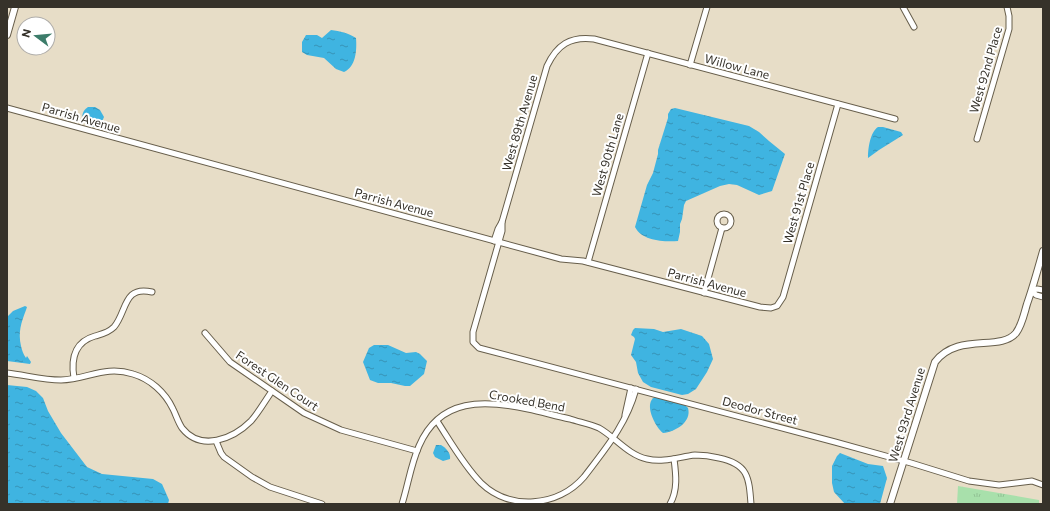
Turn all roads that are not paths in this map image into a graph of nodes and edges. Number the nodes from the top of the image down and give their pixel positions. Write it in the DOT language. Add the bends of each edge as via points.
graph roads {
  1 [pos="15,7"];
  2 [pos="706,7"];
  3 [pos="903,7"];
  4 [pos="1007,7"];
  5 [pos="914,27"];
  6 [pos="7,36"];
  7 [pos="573,40"];
  8 [pos="648,53"];
  9 [pos="690,65"];
  10 [pos="838,104"];
  11 [pos="7,108"];
  12 [pos="895,119"];
  13 [pos="977,139"];
  14 [pos="722,228"];
  15 [pos="496,242"];
  16 [pos="1043,251"];
  17 [pos="588,262"];
  18 [pos="1043,290"];
  19 [pos="1032,291"];
  20 [pos="152,292"];
  21 [pos="704,293"];
  22 [pos="1043,297"];
  23 [pos="777,306"];
  24 [pos="205,333"];
  25 [pos="473,342"];
  26 [pos="7,373"];
  27 [pos="74,378"];
  28 [pos="634,389"];
  29 [pos="272,391"];
  30 [pos="437,421"];
  31 [pos="614,439"];
  32 [pos="216,441"];
  33 [pos="417,451"];
  34 [pos="674,459"];
  35 [pos="904,461"];
  36 [pos="1043,485"];
  37 [pos="322,504"];
  38 [pos="402,504"];
  39 [pos="670,504"];
  40 [pos="751,504"];
  41 [pos="890,504"];
  1 -- 6 [label="street"];
  2 -- 9 [label="street"];
  3 -- 5 [label="street"];
  4 -- 13 [label="street, West 92nd Place" via="1009,29"];
  7 -- 8 [label="street, Willow Lane" via="594,39"];
  7 -- 15 [label="street, West 89th Avenue" via="562,45 546,66 502,222 502,231"];
  8 -- 9 [label="street, Willow Lane"];
  8 -- 17 [label="street, West 90th Lane"];
  9 -- 10 [label="street, Willow Lane"];
  10 -- 12 [label="street, Willow Lane"];
  10 -- 23 [label="street, West 91st Place" via="783,297"];
  11 -- 15 [label="street, Parrish Avenue"];
  14 -- 21 [label="street"];
  15 -- 17 [label="street, Parrish Avenue" via="561,259"];
  15 -- 25 [label="street, West 89th Avenue" via="473,332"];
  16 -- 19 [label="street, West 93rd Avenue"];
  17 -- 21 [label="street, Parrish Avenue"];
  18 -- 19 [label="street"];
  19 -- 22 [label="street"];
  19 -- 35 [label="street, West 93rd Avenue" via="1015,334 998,341 953,347 941,354 935,362"];
  20 -- 27 [label="street" via="135,292 128,299 113,328 81,344 73,360"];
  21 -- 23 [label="street, Parrish Avenue" via="760,307"];
  24 -- 29 [label="street, Forest Glen Court" via="226,359"];
  25 -- 28 [label="street, Deodor Street" via="487,351"];
  26 -- 27 [label="street" via="56,379"];
  27 -- 32 [label="street" via="111,371 138,376 163,393 187,433 199,440"];
  28 -- 31 [label="street"];
  28 -- 35 [label="street, Deodor Street"];
  29 -- 32 [label="street" via="247,425 236,434"];
  29 -- 33 [label="street, Forest Glen Court" via="304,413 332,426"];
  30 -- 31 [label="street, Crooked Bend" via="464,406 478,403 496,404 536,410 588,424"];
  30 -- 31 [label="street" via="481,483 501,497 523,503 550,500 571,490"];
  30 -- 33 [label="street, Crooked Bend" via="425,434"];
  31 -- 34 [label="street, Crooked Bend" via="645,459"];
  32 -- 37 [label="street" via="224,456 256,480"];
  33 -- 38 [label="street, Crooked Bend"];
  34 -- 39 [label="street" via="677,476"];
  34 -- 40 [label="street, Crooked Bend" via="707,455 733,462 745,471 749,479"];
  35 -- 36 [label="street, Deodor Street" via="969,481 999,485 1032,481"];
  35 -- 41 [label="street, West 93rd Avenue"];
}
